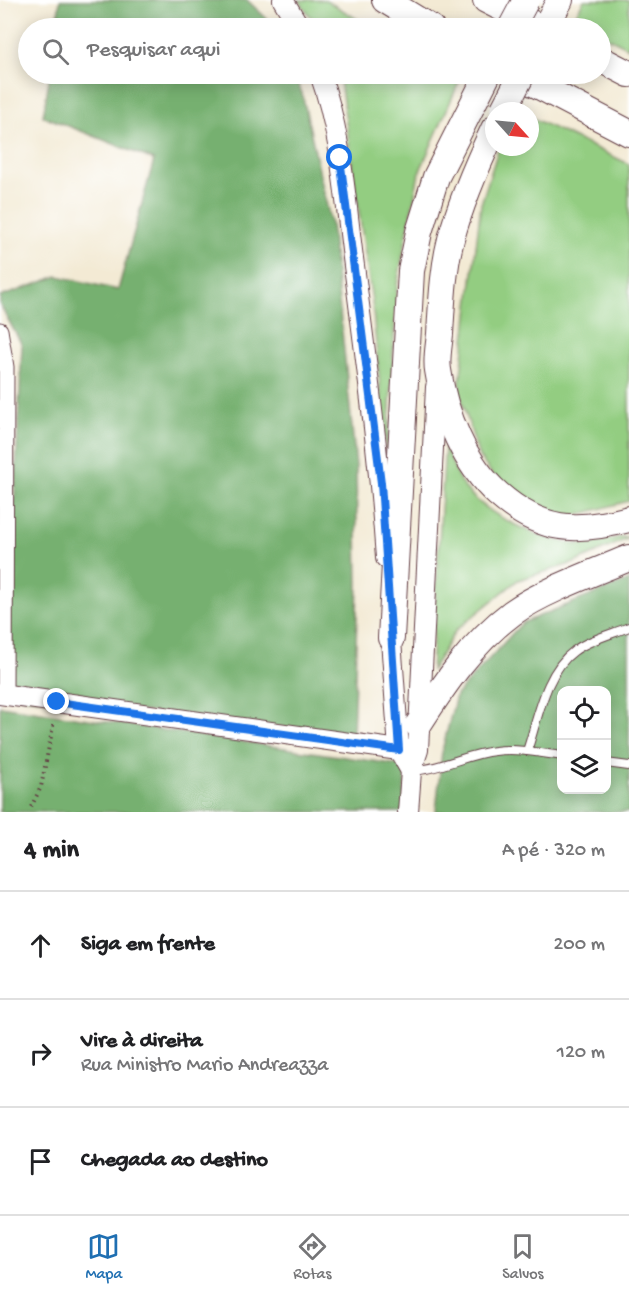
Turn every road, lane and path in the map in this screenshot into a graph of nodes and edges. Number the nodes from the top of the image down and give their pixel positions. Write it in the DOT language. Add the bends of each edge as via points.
graph roads {
  1 [pos="283,0"];
  2 [pos="385,0"];
  3 [pos="486,0"];
  4 [pos="526,0"];
  5 [pos="560,0"];
  6 [pos="294,18"];
  7 [pos="415,18"];
  8 [pos="516,18"];
  9 [pos="523,18"];
  10 [pos="549,18"];
  11 [pos="611,65"];
  12 [pos="629,74"];
  13 [pos="324,84"];
  14 [pos="483,84"];
  15 [pos="517,84"];
  16 [pos="535,84"];
  17 [pos="508,102"];
  18 [pos="629,132"];
  19 [pos="485,148"];
  20 [pos="0,330"];
  21 [pos="437,369"];
  22 [pos="629,519"];
  23 [pos="629,558"];
  24 [pos="629,627"];
  25 [pos="391,638"];
  26 [pos="3,694"];
  27 [pos="57,702"];
  28 [pos="412,742"];
  29 [pos="527,751"];
  30 [pos="557,755"];
  31 [pos="611,764"];
  32 [pos="629,766"];
  33 [pos="411,771"];
  34 [pos="31,807"];
  35 [pos="408,812"];
  1 -- 6 [label="street"];
  2 -- 7 [label="highway"];
  3 -- 9 [label="highway"];
  4 -- 8 [label="highway, bridge"];
  5 -- 10 [label="highway"];
  11 -- 12 [label="highway"];
  13 -- 25 [label="street" via="340,158 381,483"];
  14 -- 25 [label="highway" via="436,177 411,271"];
  15 -- 17 [label="highway, bridge"];
  16 -- 18 [label="highway"];
  19 -- 21 [label="highway" via="468,184 450,241"];
  20 -- 26 [label="street" via="6,367"];
  21 -- 22 [label="highway" via="461,445 481,479 517,511 554,526 594,528"];
  21 -- 28 [label="street"];
  23 -- 28 [label="highway" via="514,612 481,640 449,677"];
  24 -- 29 [label="lane" via="574,650 560,666 550,683"];
  25 -- 28 [label="street"];
  26 -- 27 [label="street"];
  27 -- 28 [label="street"];
  27 -- 34 [label="path" via="41,787"];
  28 -- 33 [label="street"];
  29 -- 30 [label="lane"];
  29 -- 33 [label="lane" via="495,751 434,769"];
  31 -- 32 [label="lane"];
  33 -- 35 [label="street"];
}
